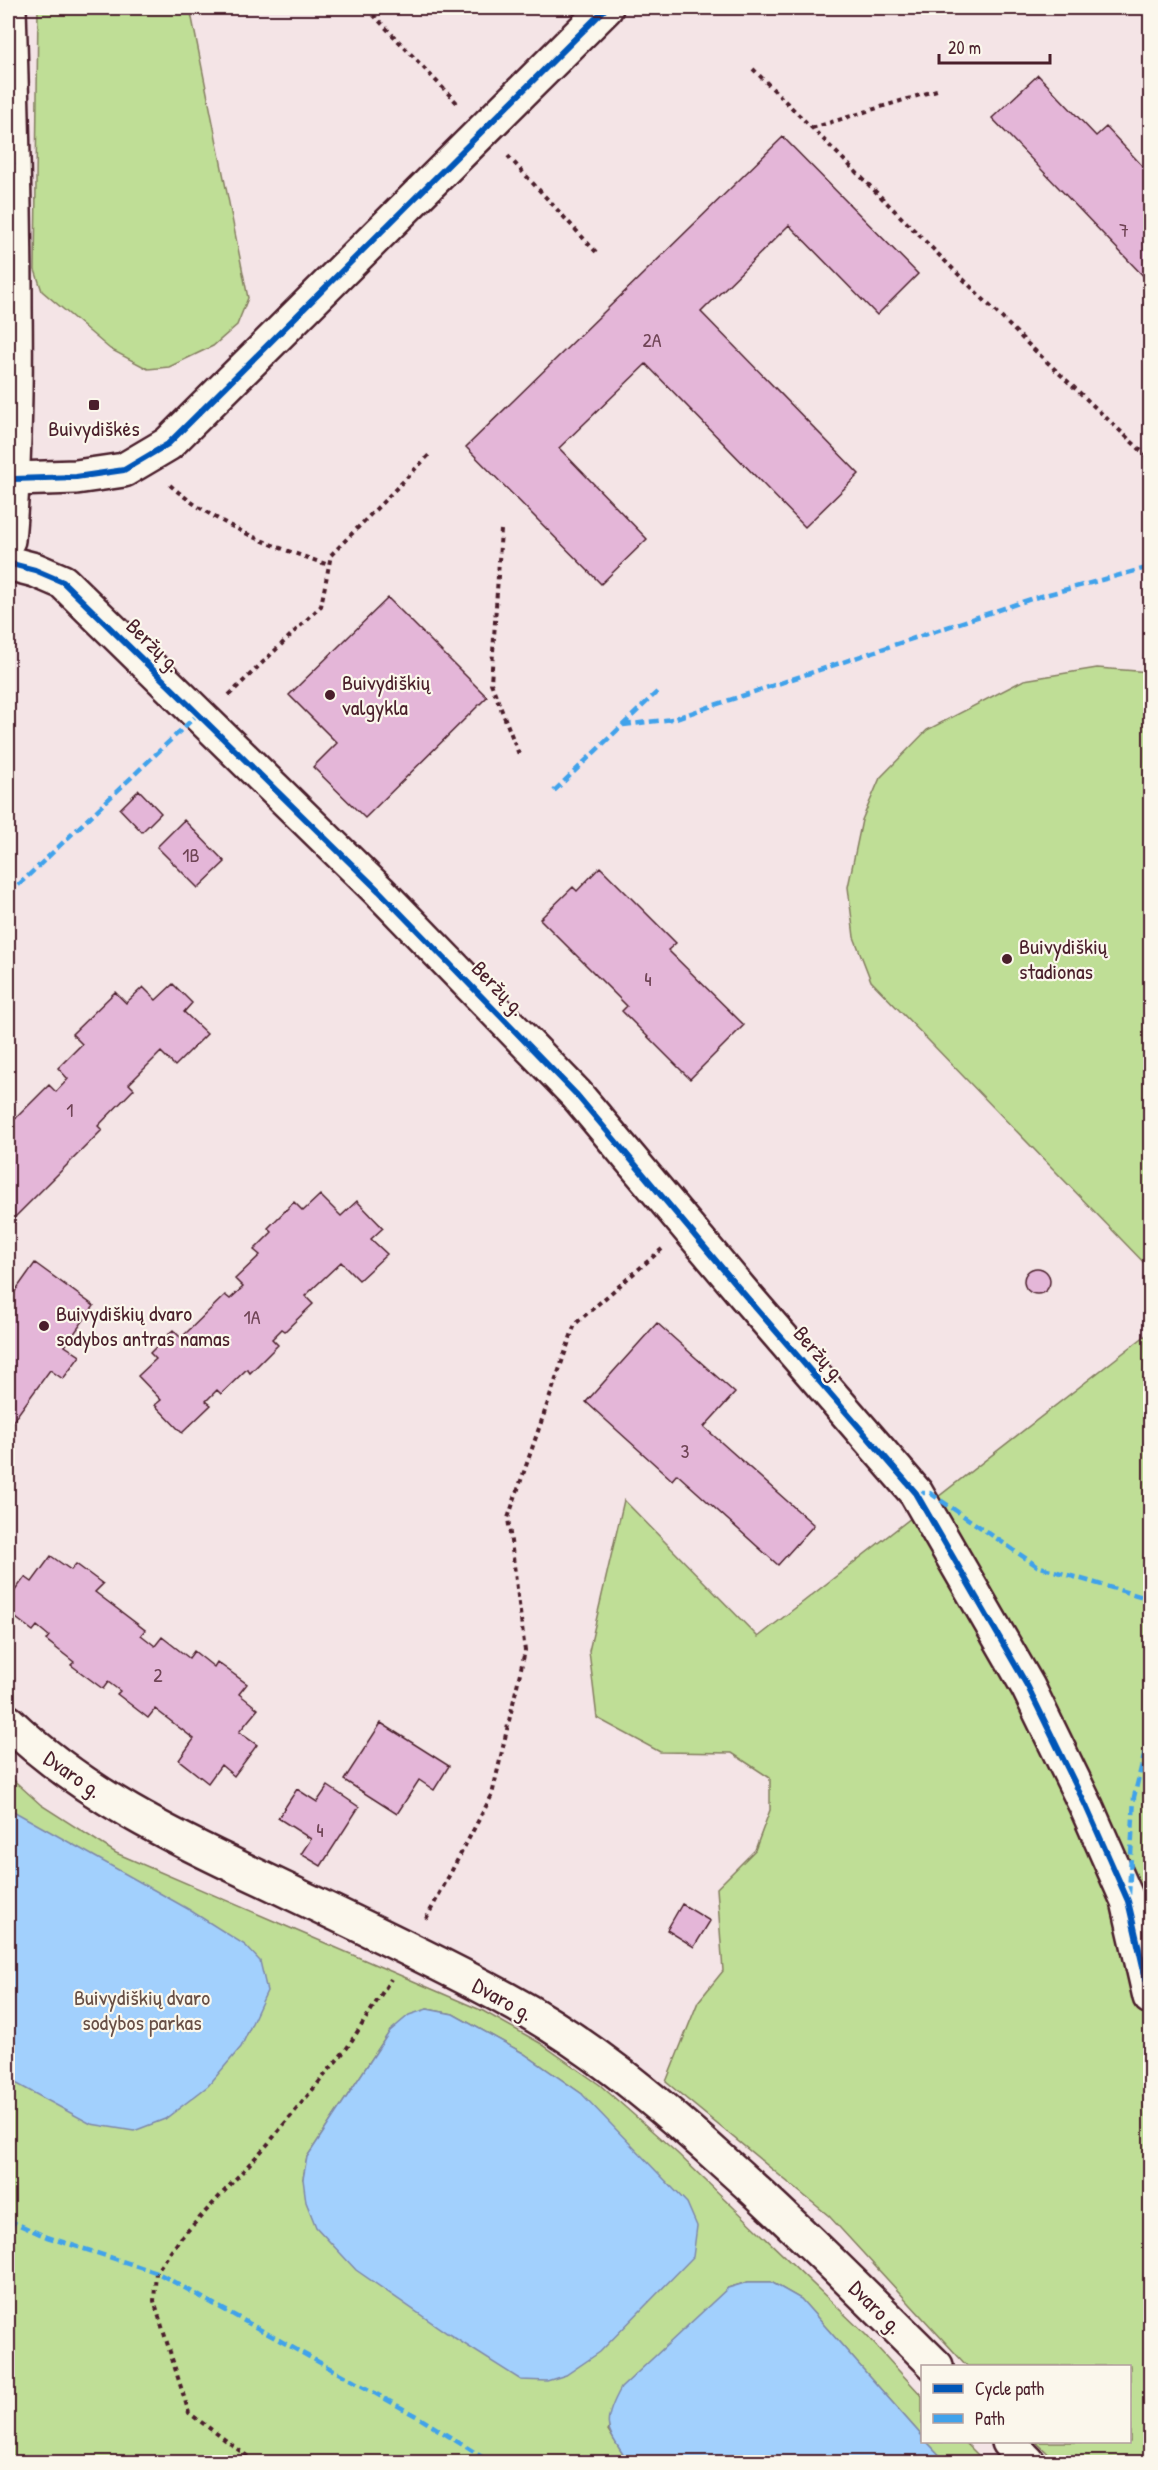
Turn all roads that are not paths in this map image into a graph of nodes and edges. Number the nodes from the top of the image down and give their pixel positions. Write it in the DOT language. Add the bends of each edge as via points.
graph roads {
  1 [pos="9,8"];
  2 [pos="606,8"];
  3 [pos="14,478"];
  4 [pos="8,540"];
  5 [pos="8,563"];
  6 [pos="8,1722"];
  7 [pos="1150,1997"];
  8 [pos="934,2365"];
  9 [pos="1009,2443"];
  10 [pos="1028,2463"];
  1 -- 3 [label="street" via="15,199"];
  2 -- 3 [label="street" via="168,444 124,470 76,477"];
  3 -- 4 [label="street"];
  5 -- 7 [label="street, Beržų g." via="63,582 379,891 576,1094 916,1493 1028,1687 1086,1806 1128,1901"];
  6 -- 8 [label="street, Dvaro g." via="77,1780 167,1834 410,1950 508,2000 576,2042 659,2103 831,2261"];
  9 -- 10 [label="street"];
}
